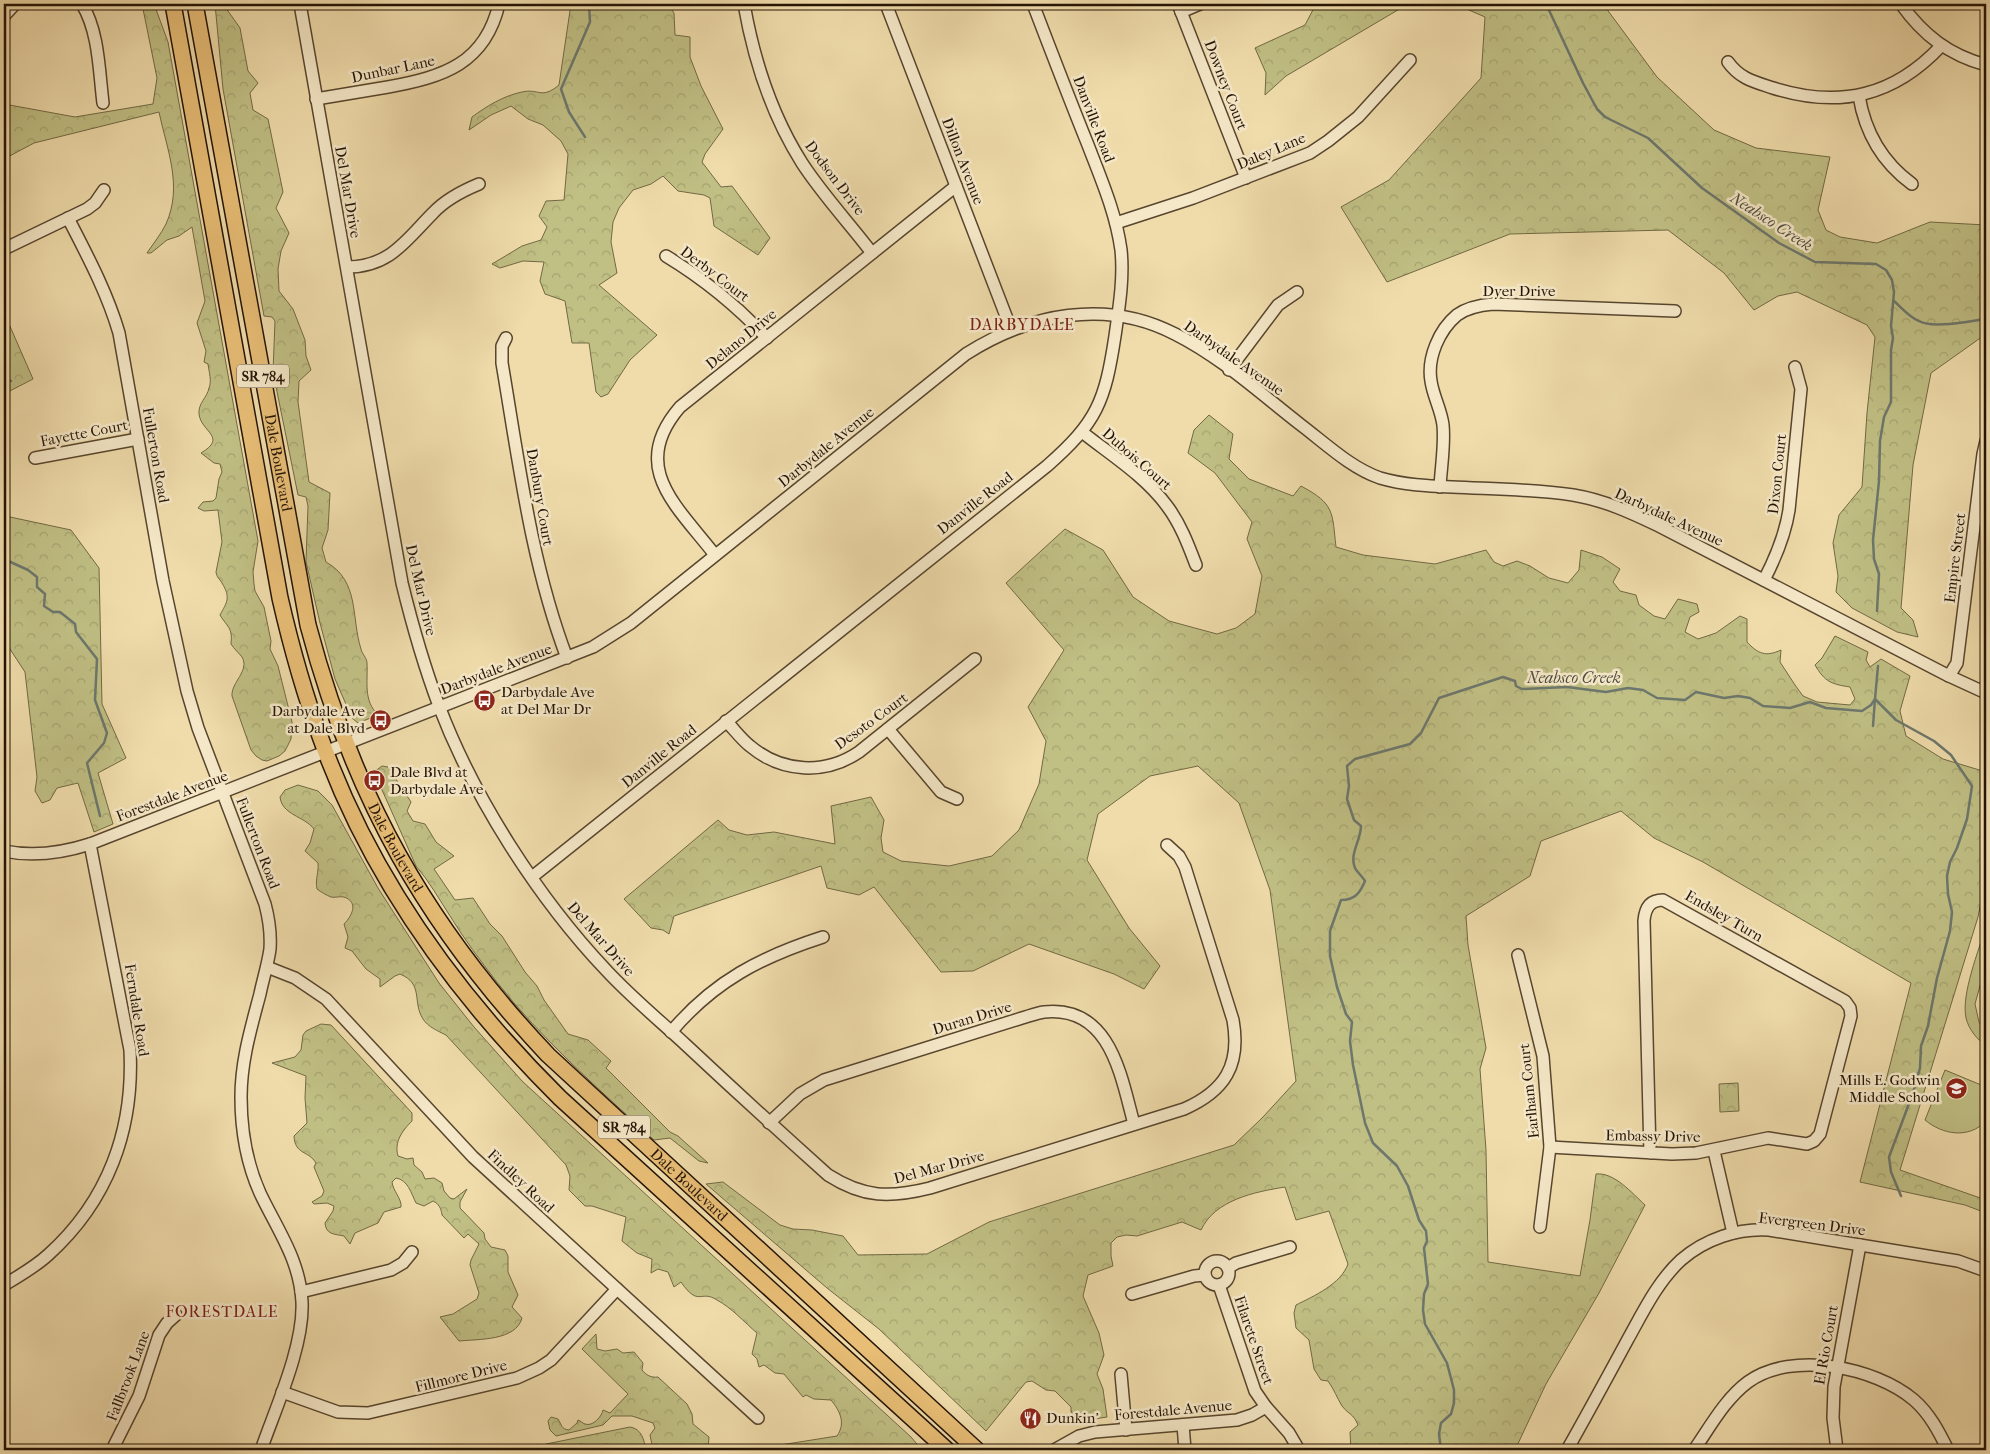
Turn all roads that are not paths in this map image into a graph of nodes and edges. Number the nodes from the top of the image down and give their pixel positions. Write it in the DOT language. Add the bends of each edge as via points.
graph roads {
  1 [pos="15,4"];
  2 [pos="82,4"];
  3 [pos="173,4"];
  4 [pos="196,4"];
  5 [pos="300,4"];
  6 [pos="499,4"];
  7 [pos="744,4"];
  8 [pos="886,4"];
  9 [pos="1033,4"];
  10 [pos="1200,4"];
  11 [pos="1901,4"];
  12 [pos="1179,8"];
  13 [pos="4,16"];
  14 [pos="1941,46"];
  15 [pos="1410,60"];
  16 [pos="1728,62"];
  17 [pos="1986,65"];
  18 [pos="1859,96"];
  19 [pos="316,99"];
  20 [pos="103,103"];
  21 [pos="1246,178"];
  22 [pos="479,184"];
  23 [pos="1912,184"];
  24 [pos="956,186"];
  25 [pos="104,190"];
  26 [pos="68,218"];
  27 [pos="1116,223"];
  28 [pos="4,249"];
  29 [pos="872,253"];
  30 [pos="666,256"];
  31 [pos="347,267"];
  32 [pos="1297,292"];
  33 [pos="1675,311"];
  34 [pos="1118,316"];
  35 [pos="1011,329"];
  36 [pos="506,338"];
  37 [pos="767,338"];
  38 [pos="1795,368"];
  39 [pos="1229,370"];
  40 [pos="1082,432"];
  41 [pos="138,438"];
  42 [pos="1986,441"];
  43 [pos="35,458"];
  44 [pos="1440,487"];
  45 [pos="715,555"];
  46 [pos="1196,565"];
  47 [pos="1764,580"];
  48 [pos="568,658"];
  49 [pos="975,659"];
  50 [pos="1949,676"];
  51 [pos="1986,693"];
  52 [pos="440,707"];
  53 [pos="726,721"];
  54 [pos="888,729"];
  55 [pos="346,745"];
  56 [pos="326,752"];
  57 [pos="222,793"];
  58 [pos="956,799"];
  59 [pos="90,844"];
  60 [pos="1167,845"];
  61 [pos="4,851"];
  62 [pos="532,877"];
  63 [pos="823,937"];
  64 [pos="1518,954"];
  65 [pos="266,967"];
  66 [pos="671,1032"];
  67 [pos="770,1123"];
  68 [pos="1134,1124"];
  69 [pos="1814,1141"];
  70 [pos="1550,1147"];
  71 [pos="1714,1151"];
  72 [pos="1650,1153"];
  73 [pos="1540,1227"];
  74 [pos="1733,1233"];
  75 [pos="1860,1245"];
  76 [pos="1290,1247"];
  77 [pos="412,1252"];
  78 [pos="1228,1268"];
  79 [pos="1986,1271"];
  80 [pos="1205,1275"];
  81 [pos="4,1285"];
  82 [pos="1219,1285"];
  83 [pos="617,1289"];
  84 [pos="301,1292"];
  85 [pos="1132,1294"];
  86 [pos="176,1315"];
  87 [pos="1837,1368"];
  88 [pos="1121,1374"];
  89 [pos="282,1392"];
  90 [pos="1266,1407"];
  91 [pos="758,1418"];
  92 [pos="1183,1425"];
  93 [pos="1126,1430"];
  94 [pos="112,1450"];
  95 [pos="261,1450"];
  96 [pos="947,1450"];
  97 [pos="976,1450"];
  98 [pos="1054,1450"];
  99 [pos="1185,1450"];
  100 [pos="1298,1450"];
  101 [pos="1567,1450"];
  102 [pos="1694,1450"];
  103 [pos="1837,1450"];
  104 [pos="1948,1450"];
  1 -- 13 [label="street"];
  2 -- 20 [label="street" via="94,39"];
  3 -- 56 [label="main road, Dale Boulevard / SR 784" via="280,598 303,687"];
  4 -- 55 [label="main road, Dale Boulevard / SR 784" via="308,625"];
  5 -- 19 [label="street, Del Mar Drive"];
  6 -- 19 [label="street, Dunbar Lane" via="484,40 457,67 422,81"];
  7 -- 29 [label="street, Dodson Drive" via="759,72 776,116 804,165"];
  8 -- 24 [label="street, Dillon Avenue"];
  9 -- 27 [label="street, Danville Road"];
  10 -- 12 [label="street"];
  11 -- 14 [label="street"];
  12 -- 21 [label="street, Downey Court"];
  14 -- 17 [label="street"];
  14 -- 18 [label="street" via="1902,79"];
  15 -- 21 [label="street, Daley Lane" via="1358,117 1328,142 1310,153"];
  16 -- 18 [label="street" via="1745,79 1782,90 1828,98"];
  18 -- 23 [label="street" via="1874,142 1899,175"];
  19 -- 31 [label="street, Del Mar Drive"];
  21 -- 27 [label="street, Daley Lane"];
  22 -- 31 [label="street" via="442,204 389,256 365,266"];
  24 -- 29 [label="street, Delano Drive"];
  24 -- 35 [label="street, Dillon Avenue"];
  25 -- 26 [label="street" via="95,203"];
  26 -- 28 [label="street"];
  26 -- 41 [label="street, Fullerton Road" via="113,311"];
  27 -- 34 [label="street, Danville Road" via="1122,266"];
  29 -- 37 [label="street, Delano Drive"];
  30 -- 37 [label="street, Derby Court" via="722,294"];
  31 -- 52 [label="street, Del Mar Drive" via="402,583"];
  32 -- 39 [label="street" via="1278,305"];
  33 -- 44 [label="street, Dyer Drive" via="1493,304 1474,307 1457,315 1437,342 1430,366 1443,428"];
  34 -- 35 [label="street, Darbydale Avenue" via="1066,316"];
  34 -- 39 [label="street, Darbydale Avenue" via="1174,333"];
  34 -- 40 [label="street, Danville Road" via="1106,386 1100,403"];
  35 -- 45 [label="street, Darbydale Avenue" via="966,354"];
  36 -- 48 [label="street, Danbury Court" via="502,346 502,363 531,535 545,593"];
  37 -- 45 [label="street, Delano Drive" via="680,407 665,426 658,446 658,468 666,491"];
  38 -- 47 [label="street, Dixon Court" via="1801,389 1789,510 1778,551"];
  39 -- 44 [label="street, Darbydale Avenue" via="1363,470 1398,482"];
  40 -- 46 [label="street, Dubois Court" via="1158,496 1174,517"];
  40 -- 53 [label="street, Danville Road" via="1047,466"];
  41 -- 43 [label="street, Fayette Court"];
  41 -- 57 [label="street, Fullerton Road" via="163,581 187,691"];
  42 -- 50 [label="street, Empire Street" via="1957,663"];
  44 -- 47 [label="street, Darbydale Avenue" via="1547,492 1599,501 1635,514"];
  45 -- 48 [label="street, Darbydale Avenue" via="612,636"];
  47 -- 50 [label="street, Darbydale Avenue"];
  48 -- 52 [label="street, Darbydale Avenue"];
  49 -- 54 [label="street, Desoto Court"];
  50 -- 51 [label="street, Darbydale Avenue"];
  52 -- 55 [label="street, Darbydale Avenue"];
  52 -- 62 [label="street, Del Mar Drive" via="487,806"];
  53 -- 54 [label="street, Desoto Court" via="760,754 786,765 810,768 826,767 850,758"];
  53 -- 62 [label="street, Danville Road"];
  54 -- 58 [label="street" via="941,792"];
  55 -- 56 [label="street, Forestdale Avenue"];
  55 -- 97 [label="main road, Dale Boulevard / SR 784" via="380,822 426,902 453,942 515,1020 582,1089"];
  56 -- 57 [label="street, Forestdale Avenue"];
  56 -- 96 [label="main road, Dale Boulevard / SR 784" via="355,820 406,912 462,992 498,1034 560,1098"];
  57 -- 59 [label="street, Forestdale Avenue"];
  57 -- 65 [label="street, Fullerton Road" via="265,904 270,935"];
  59 -- 61 [label="street, Forestdale Avenue" via="45,854"];
  59 -- 81 [label="street, Ferndale Road" via="130,1050 126,1121 113,1164 79,1221 47,1257"];
  60 -- 68 [label="street, Del Mar Drive" via="1185,867 1234,1020 1236,1046 1225,1079 1210,1095 1184,1109"];
  62 -- 66 [label="street, Del Mar Drive" via="604,969"];
  63 -- 66 [label="street" via="771,956 733,976 700,1001"];
  64 -- 70 [label="street, Earlham Court" via="1543,1056"];
  65 -- 83 [label="street, Findley Road" via="295,978 326,999 457,1141"];
  65 -- 84 [label="street, Fullerton Road" via="243,1062 242,1122 252,1172 287,1243"];
  66 -- 67 [label="street, Del Mar Drive"];
  67 -- 68 [label="street, Del Mar Drive" via="841,1184 866,1193 892,1196 930,1188"];
  67 -- 68 [label="street, Duran Drive" via="800,1094 824,1080 1050,1012 1083,1020 1103,1036 1114,1057"];
  69 -- 71 [label="street, Embassy Drive" via="1804,1144 1768,1138"];
  69 -- 72 [label="street, Endsley Turn" via="1821,1130 1851,1016 1849,1005 1661,900 1648,906 1644,921"];
  70 -- 72 [label="street, Embassy Drive"];
  70 -- 73 [label="street, Earlham Court"];
  71 -- 72 [label="street, Embassy Drive"];
  71 -- 74 [label="street"];
  74 -- 75 [label="street, Evergreen Drive" via="1770,1230"];
  74 -- 101 [label="street, Evergreen Drive" via="1690,1253 1665,1279"];
  75 -- 79 [label="street, Evergreen Drive" via="1958,1261"];
  75 -- 87 [label="street, El Rio Court"];
  76 -- 78 [label="street"];
  77 -- 84 [label="street" via="391,1270"];
  78 -- 80 [label="street" via="1213,1262 1207,1266"];
  78 -- 82 [label="street" via="1228,1278"];
  80 -- 82 [label="street" via="1210,1284"];
  80 -- 85 [label="street"];
  82 -- 90 [label="street, Filarete Street" via="1250,1382"];
  83 -- 89 [label="street, Fillmore Drive" via="551,1360 517,1378 368,1413 338,1412"];
  83 -- 91 [label="street, Findley Road"];
  84 -- 89 [label="street, Fullerton Road" via="300,1334"];
  86 -- 94 [label="street, Fallbrook Lane" via="159,1335 134,1408"];
  87 -- 102 [label="street" via="1789,1366 1750,1381 1729,1400"];
  87 -- 103 [label="street, El Rio Court" via="1833,1409"];
  87 -- 104 [label="street" via="1882,1381 1913,1400 1931,1419"];
  88 -- 93 [label="street"];
  89 -- 95 [label="street, Fullerton Road"];
  90 -- 92 [label="street, Forestdale Avenue" via="1237,1420"];
  90 -- 100 [label="street, Filarete Street" via="1289,1433"];
  92 -- 93 [label="street, Forestdale Avenue"];
  92 -- 99 [label="street"];
  93 -- 98 [label="street, Forestdale Avenue" via="1079,1436"];
}
